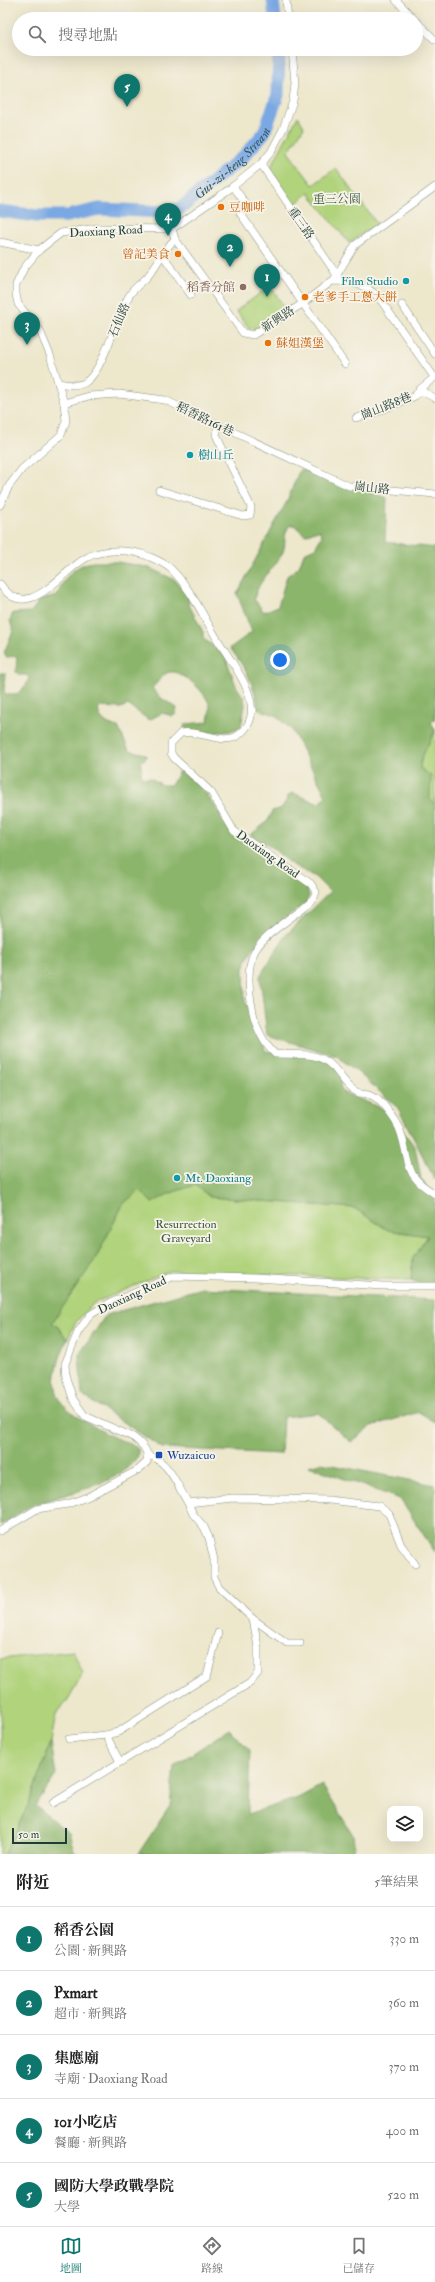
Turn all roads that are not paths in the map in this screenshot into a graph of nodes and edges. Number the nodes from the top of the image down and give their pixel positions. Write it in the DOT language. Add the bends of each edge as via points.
graph roads {
  1 [pos="286,0"];
  2 [pos="396,0"];
  3 [pos="287,12"];
  4 [pos="407,12"];
  5 [pos="423,28"];
  6 [pos="435,40"];
  7 [pos="293,56"];
  8 [pos="261,164"];
  9 [pos="233,186"];
  10 [pos="435,188"];
  11 [pos="172,229"];
  12 [pos="175,240"];
  13 [pos="0,242"];
  14 [pos="38,250"];
  15 [pos="162,254"];
  16 [pos="337,279"];
  17 [pos="191,295"];
  18 [pos="302,304"];
  19 [pos="402,304"];
  20 [pos="435,354"];
  21 [pos="345,364"];
  22 [pos="435,377"];
  23 [pos="58,383"];
  24 [pos="419,390"];
  25 [pos="435,398"];
  26 [pos="64,403"];
  27 [pos="356,418"];
  28 [pos="218,426"];
  29 [pos="338,481"];
  30 [pos="159,490"];
  31 [pos="435,494"];
  32 [pos="0,505"];
  33 [pos="0,584"];
  34 [pos="435,1194"];
  35 [pos="435,1286"];
  36 [pos="148,1455"];
  37 [pos="188,1503"];
  38 [pos="0,1531"];
  39 [pos="415,1564"];
  40 [pos="253,1619"];
  41 [pos="218,1632"];
  42 [pos="300,1644"];
  43 [pos="106,1735"];
  44 [pos="69,1739"];
  45 [pos="120,1762"];
  46 [pos="53,1803"];
  1 -- 3 [label="street"];
  2 -- 4 [label="street"];
  5 -- 6 [label="street"];
  7 -- 8 [label="street" via="295,83 292,101 283,129 271,152"];
  8 -- 9 [label="street"];
  8 -- 16 [label="street, 重三路"];
  9 -- 11 [label="street"];
  9 -- 18 [label="street" via="248,207 240,213"];
  10 -- 16 [label="street" via="355,245"];
  11 -- 12 [label="street, 新興路"];
  11 -- 14 [label="street, Daoxiang Road" via="98,228 72,231 62,233"];
  12 -- 15 [label="street, 石仙路"];
  12 -- 18 [label="street, 新興路" via="243,333 253,335"];
  13 -- 14 [label="street"];
  14 -- 23 [label="street, Daoxiang Road" via="20,276 16,294 18,304 40,331"];
  15 -- 17 [label="street"];
  15 -- 23 [label="street, 石仙路" via="149,275 129,295 98,366 87,382 77,385"];
  16 -- 18 [label="street, 新興路"];
  16 -- 22 [label="street" via="371,290 390,312"];
  18 -- 21 [label="street"];
  19 -- 20 [label="street"];
  22 -- 24 [label="street, 崗山路8巷"];
  23 -- 26 [label="street, Daoxiang Road"];
  24 -- 25 [label="street"];
  24 -- 27 [label="street, 崗山路8巷" via="415,396"];
  26 -- 28 [label="street, 稻香路161巷" via="88,396 151,397 187,409"];
  26 -- 32 [label="street, Daoxiang Road" via="66,421 61,435 22,470 9,486"];
  28 -- 29 [label="street, 稻香路161巷"];
  28 -- 30 [label="street" via="216,435 251,507 250,516"];
  29 -- 31 [label="street, 崗山路" via="349,486"];
  33 -- 34 [label="street, Daoxiang Road" via="17,599 31,600 88,557 117,550 145,554 157,560 170,567 187,587 244,681 251,711 248,724 237,736 227,738 192,732 181,733 173,739 171,753 178,763 212,792 234,831 311,884 316,892 310,902 268,936 251,955 248,970 249,988 258,1030 263,1041 275,1054 322,1057 332,1064 347,1084 357,1092 371,1095 381,1102 401,1133 411,1171 416,1180"];
  35 -- 36 [label="street, Daoxiang Road" via="174,1276 100,1309 84,1322 73,1342 65,1364 69,1390 78,1409 85,1416 133,1437 144,1446"];
  36 -- 37 [label="street" via="158,1458 168,1469"];
  36 -- 38 [label="street" via="144,1467 87,1497 68,1504 37,1509"];
  37 -- 39 [label="street" via="233,1498 329,1500 379,1506 389,1514 401,1545"];
  37 -- 40 [label="street" via="209,1538 214,1560 214,1577 219,1587"];
  40 -- 42 [label="street" via="287,1643"];
  40 -- 45 [label="street" via="258,1648 258,1673 250,1683"];
  41 -- 43 [label="street" via="207,1676 118,1732"];
  43 -- 44 [label="street"];
  43 -- 45 [label="street"];
  45 -- 46 [label="street"];
}
